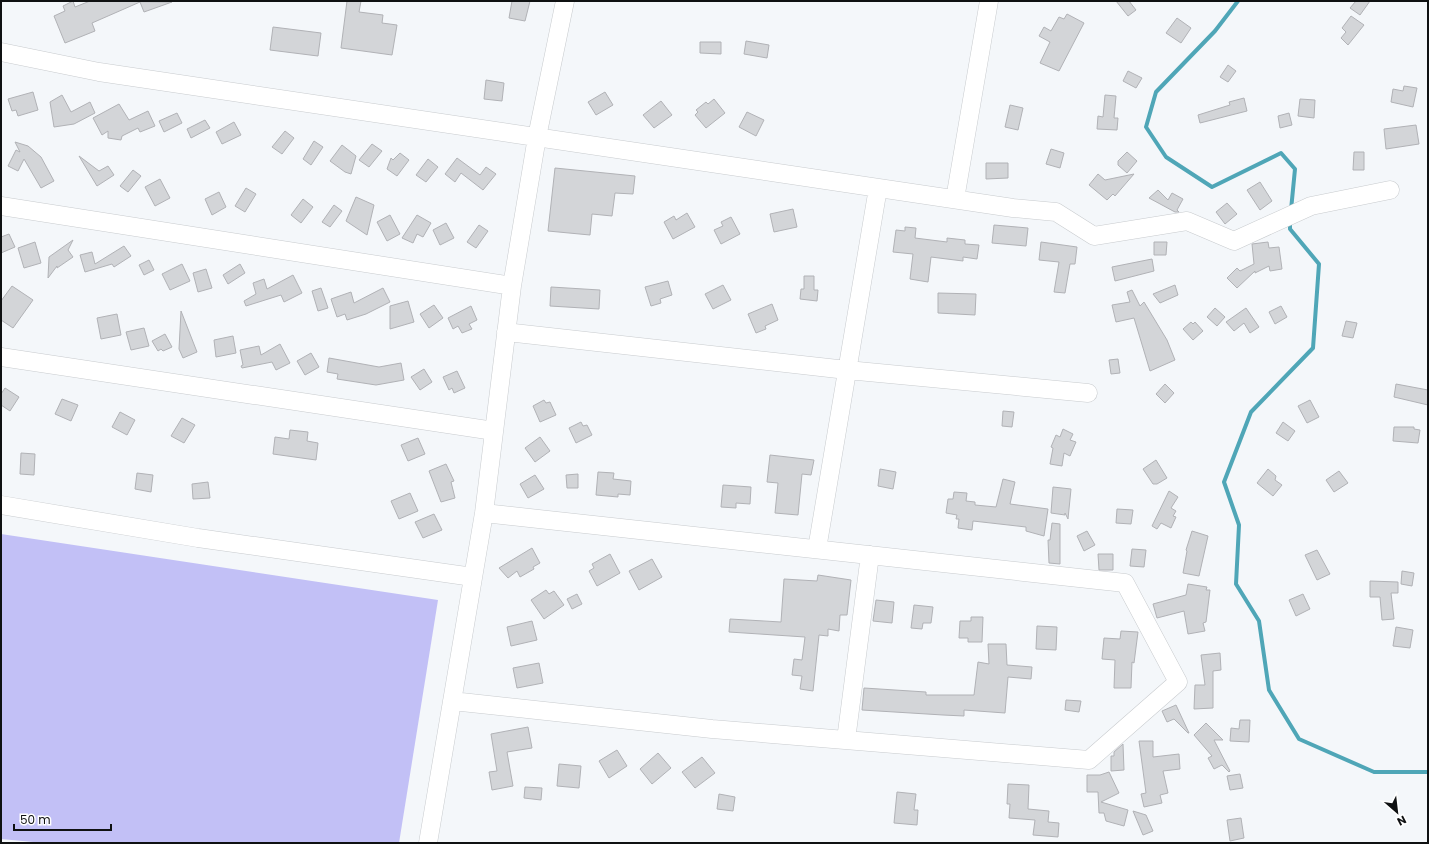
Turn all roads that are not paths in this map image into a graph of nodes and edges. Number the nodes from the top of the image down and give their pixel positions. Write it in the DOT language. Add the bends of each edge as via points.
graph roads {
  1 [pos="565,1"];
  2 [pos="989,1"];
  3 [pos="1,52"];
  4 [pos="537,137"];
  5 [pos="878,188"];
  6 [pos="1390,190"];
  7 [pos="955,199"];
  8 [pos="1,206"];
  9 [pos="512,286"];
  10 [pos="506,332"];
  11 [pos="1,357"];
  12 [pos="848,370"];
  13 [pos="1088,393"];
  14 [pos="494,431"];
  15 [pos="1,505"];
  16 [pos="484,513"];
  17 [pos="817,549"];
  18 [pos="870,555"];
  19 [pos="473,577"];
  20 [pos="452,701"];
  21 [pos="846,740"];
  22 [pos="428,843"];
  1 -- 4 [label="street"];
  2 -- 7 [label="street"];
  3 -- 4 [label="street" via="99,72"];
  4 -- 5 [label="street"];
  4 -- 9 [label="street"];
  5 -- 7 [label="street"];
  5 -- 12 [label="street"];
  6 -- 7 [label="street" via="1311,206 1234,241 1187,221 1094,236 1056,212"];
  8 -- 9 [label="street"];
  9 -- 10 [label="street"];
  10 -- 12 [label="street"];
  10 -- 14 [label="street"];
  11 -- 14 [label="street"];
  12 -- 13 [label="street"];
  12 -- 17 [label="street"];
  14 -- 16 [label="street"];
  15 -- 19 [label="street" via="198,538"];
  16 -- 17 [label="street"];
  16 -- 19 [label="street"];
  17 -- 18 [label="street"];
  18 -- 21 [label="street"];
  18 -- 21 [label="street" via="1125,583 1178,682 1089,760"];
  19 -- 20 [label="street"];
  20 -- 21 [label="street" via="712,729"];
  20 -- 22 [label="street"];
}
